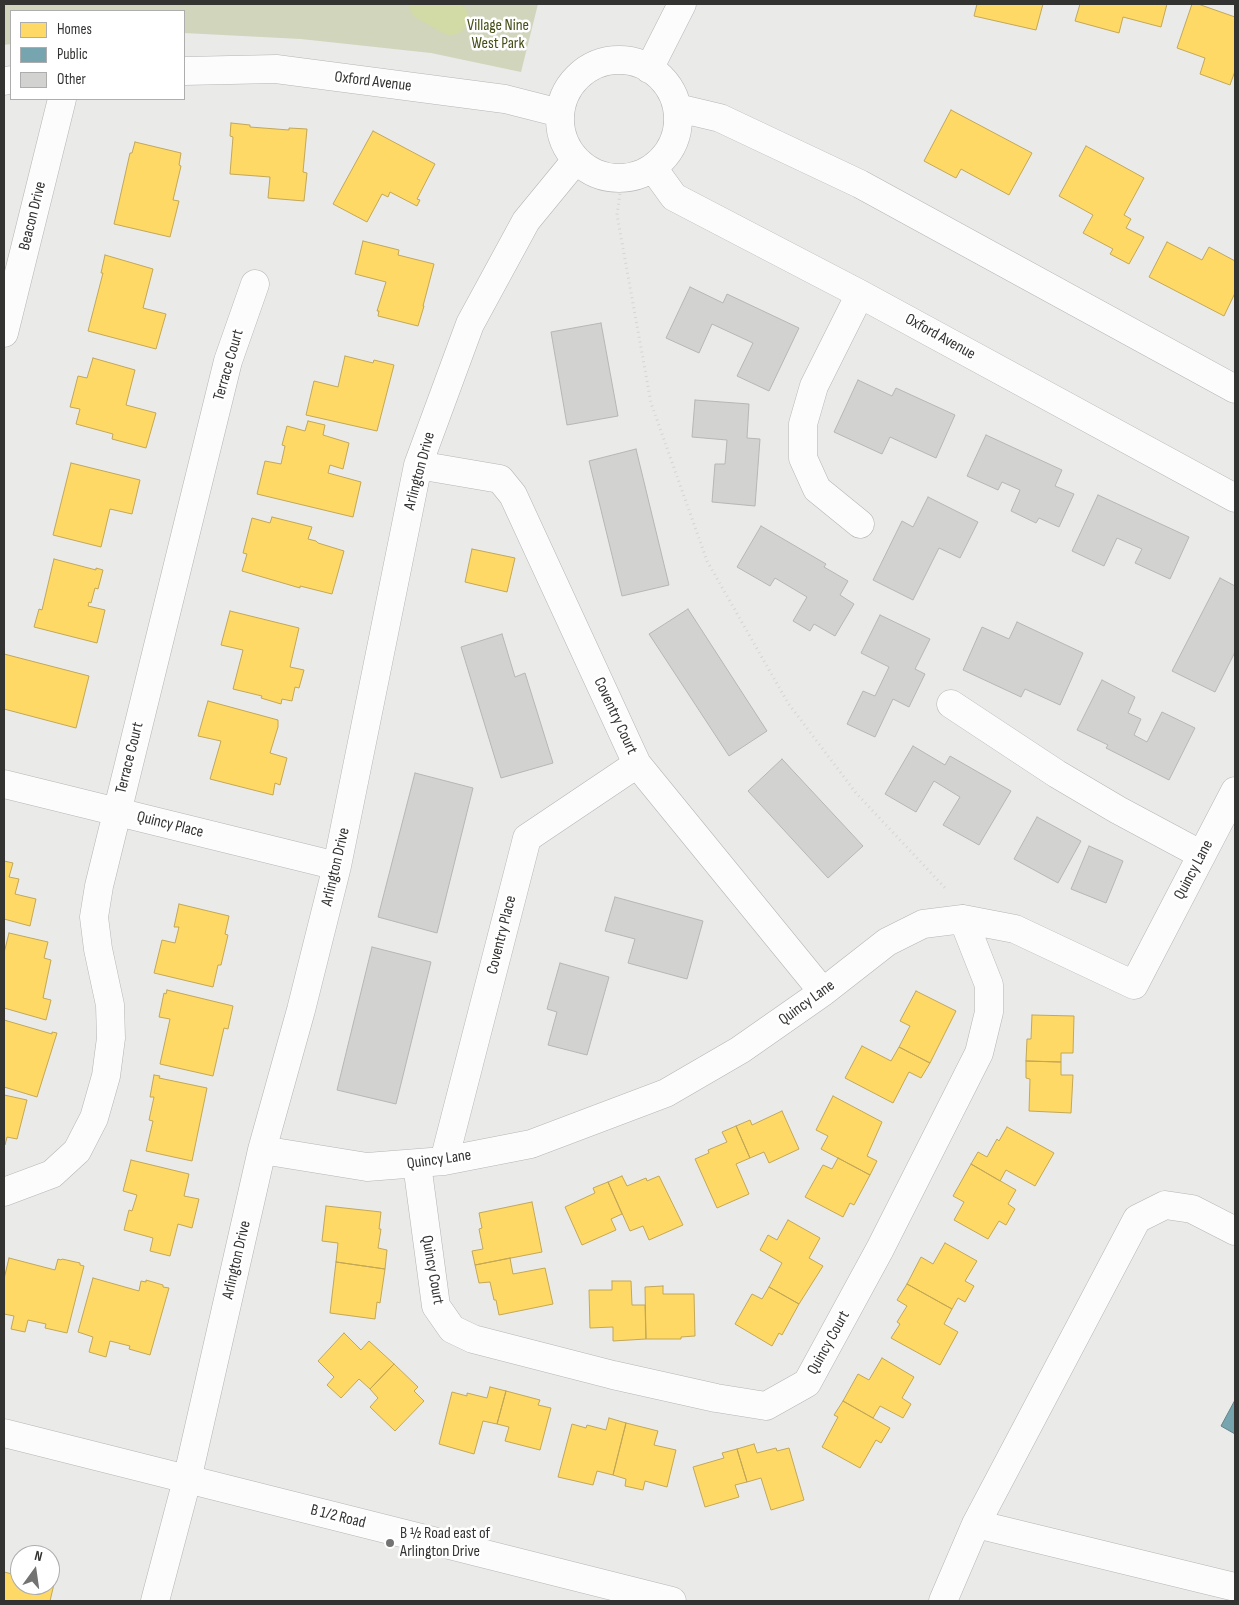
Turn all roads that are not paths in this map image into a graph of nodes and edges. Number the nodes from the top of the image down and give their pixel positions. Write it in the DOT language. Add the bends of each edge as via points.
graph roads {
  1 [pos="682,4"];
  2 [pos="649,68"];
  3 [pos="185,71"];
  4 [pos="62,100"];
  5 [pos="678,108"];
  6 [pos="560,113"];
  7 [pos="576,160"];
  8 [pos="653,168"];
  9 [pos="255,284"];
  10 [pos="860,294"];
  11 [pos="4,333"];
  12 [pos="1235,389"];
  13 [pos="418,465"];
  14 [pos="1235,498"];
  15 [pos="860,524"];
  16 [pos="951,704"];
  17 [pos="637,764"];
  18 [pos="4,784"];
  19 [pos="1235,792"];
  20 [pos="117,812"];
  21 [pos="1202,855"];
  22 [pos="337,866"];
  23 [pos="962,919"];
  24 [pos="823,992"];
  25 [pos="262,1150"];
  26 [pos="444,1161"];
  27 [pos="417,1164"];
  28 [pos="4,1192"];
  29 [pos="1235,1231"];
  30 [pos="4,1433"];
  31 [pos="187,1480"];
  32 [pos="976,1524"];
  33 [pos="1235,1588"];
  34 [pos="155,1601"];
  35 [pos="672,1601"];
  36 [pos="943,1601"];
  1 -- 2 [label="street"];
  2 -- 5 [label="street" via="672,92"];
  2 -- 6 [label="street" via="616,60 592,67 572,82"];
  3 -- 6 [label="street, Oxford Avenue" via="276,69 505,98"];
  4 -- 11 [label="street, Beacon Drive"];
  5 -- 8 [label="street" via="674,142 666,156"];
  5 -- 12 [label="street" via="720,118 860,184"];
  6 -- 7 [label="street" via="566,146"];
  7 -- 8 [label="street" via="605,177 622,179 638,176"];
  7 -- 13 [label="street, Arlington Drive" via="526,221 470,324"];
  8 -- 10 [label="street, Oxford Avenue" via="674,197"];
  9 -- 20 [label="street, Terrace Court" via="228,361"];
  10 -- 14 [label="street, Oxford Avenue"];
  10 -- 15 [label="street" via="814,386 803,424 803,458 817,489"];
  13 -- 17 [label="street, Coventry Court" via="500,479 513,495"];
  13 -- 22 [label="street, Arlington Drive"];
  16 -- 21 [label="street" via="1057,774"];
  17 -- 24 [label="street, Coventry Court"];
  17 -- 26 [label="street, Coventry Place" via="527,838"];
  18 -- 20 [label="street, Quincy Place"];
  19 -- 21 [label="street, Quincy Lane"];
  20 -- 22 [label="street, Quincy Place"];
  20 -- 28 [label="street, Terrace Court" via="94,917 110,1005 111,1038 106,1076 94,1118 78,1151 52,1174"];
  21 -- 23 [label="street, Quincy Lane" via="1134,985 1015,930"];
  22 -- 25 [label="street, Arlington Drive"];
  23 -- 24 [label="street, Quincy Lane" via="923,924 887,942"];
  23 -- 27 [label="street, Quincy Court" via="989,984 989,1012 979,1053 880,1250 807,1383 766,1406 604,1372 473,1339 452,1329 436,1306"];
  24 -- 26 [label="street, Quincy Lane" via="740,1050 666,1093 531,1144"];
  25 -- 27 [label="street, Quincy Lane" via="367,1167"];
  25 -- 31 [label="street, Arlington Drive"];
  26 -- 27 [label="street, Quincy Lane"];
  29 -- 32 [label="street" via="1192,1209 1166,1205 1138,1219"];
  30 -- 31 [label="street, B 1/2 Road"];
  31 -- 34 [label="street, Arlington Drive"];
  31 -- 35 [label="street, B 1/2 Road"];
  32 -- 33 [label="street"];
  32 -- 36 [label="street"];
}
